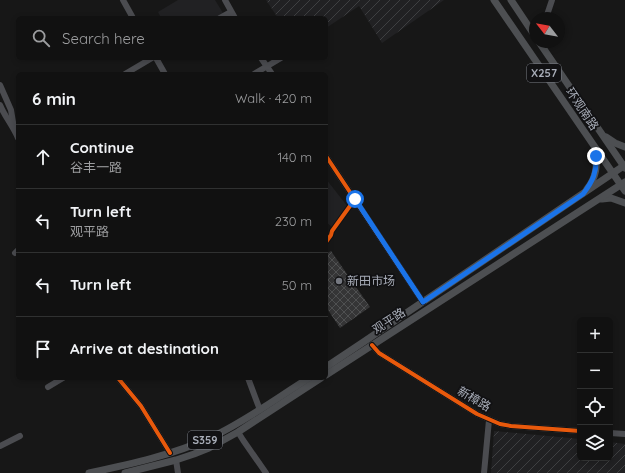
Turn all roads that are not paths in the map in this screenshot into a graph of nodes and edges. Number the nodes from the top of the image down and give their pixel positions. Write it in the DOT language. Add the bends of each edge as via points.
graph roads {
  1 [pos="123,0"];
  2 [pos="225,0"];
  3 [pos="494,0"];
  4 [pos="510,0"];
  5 [pos="552,0"];
  6 [pos="231,12"];
  7 [pos="548,12"];
  8 [pos="132,16"];
  9 [pos="224,16"];
  10 [pos="234,16"];
  11 [pos="529,27"];
  12 [pos="543,48"];
  13 [pos="149,60"];
  14 [pos="157,60"];
  15 [pos="262,60"];
  16 [pos="277,60"];
  17 [pos="266,66"];
  18 [pos="128,72"];
  19 [pos="164,72"];
  20 [pos="257,72"];
  21 [pos="270,72"];
  22 [pos="0,85"];
  23 [pos="0,105"];
  24 [pos="14,128"];
  25 [pos="16,133"];
  26 [pos="602,133"];
  27 [pos="593,146"];
  28 [pos="625,147"];
  29 [pos="328,159"];
  30 [pos="625,166"];
  31 [pos="612,173"];
  32 [pos="624,186"];
  33 [pos="583,194"];
  34 [pos="600,199"];
  35 [pos="625,203"];
  36 [pos="423,302"];
  37 [pos="372,345"];
  38 [pos="328,366"];
  39 [pos="328,374"];
  40 [pos="60,380"];
  41 [pos="120,380"];
  42 [pos="249,380"];
  43 [pos="306,380"];
  44 [pos="318,380"];
  45 [pos="48,387"];
  46 [pos="260,410"];
  47 [pos="489,420"];
  48 [pos="577,431"];
  49 [pos="238,432"];
  50 [pos="613,433"];
  51 [pos="625,434"];
  52 [pos="20,436"];
  53 [pos="0,446"];
  54 [pos="170,454"];
  55 [pos="176,460"];
  56 [pos="112,471"];
  57 [pos="89,473"];
  58 [pos="125,473"];
  59 [pos="178,473"];
  60 [pos="266,473"];
  61 [pos="484,473"];
  1 -- 8 [label="street"];
  2 -- 6 [label="street"];
  3 -- 27 [label="main road, 环观南路 / X257"];
  4 -- 11 [label="main road"];
  5 -- 7 [label="street"];
  6 -- 9 [label="street"];
  6 -- 10 [label="street"];
  12 -- 26 [label="main road, 环观南路 / X257"];
  13 -- 18 [label="street"];
  14 -- 19 [label="street"];
  15 -- 17 [label="street"];
  16 -- 17 [label="street"];
  17 -- 20 [label="street"];
  17 -- 21 [label="street"];
  22 -- 24 [label="street" via="11,110"];
  23 -- 24 [label="street"];
  24 -- 25 [label="street"];
  26 -- 28 [label="main road"];
  26 -- 30 [label="main road, 环观南路 / X257"];
  27 -- 31 [label="main road, 环观南路 / X257"];
  27 -- 33 [label="main road" via="596,171"];
  29 -- 36 [label="street"];
  30 -- 31 [label="main road, 观平路"];
  31 -- 32 [label="main road, 环观南路 / X257"];
  31 -- 33 [label="main road, 观平路"];
  32 -- 34 [label="main road, 观平路"];
  33 -- 36 [label="main road, 观平路"];
  34 -- 35 [label="main road" via="611,198"];
  34 -- 37 [label="main road, 观平路"];
  36 -- 38 [label="main road, 观平路"];
  37 -- 39 [label="main road, 观平路"];
  37 -- 47 [label="street, 新樟路" via="379,353"];
  40 -- 45 [label="street"];
  41 -- 54 [label="street" via="141,406"];
  42 -- 46 [label="street"];
  43 -- 46 [label="main road, S359"];
  44 -- 49 [label="main road, S359"];
  46 -- 54 [label="main road, S359" via="217,435"];
  47 -- 48 [label="street, 新樟路" via="511,426"];
  47 -- 61 [label="street"];
  49 -- 55 [label="main road, S359" via="209,448"];
  49 -- 60 [label="street"];
  50 -- 51 [label="street"];
  52 -- 53 [label="street"];
  54 -- 56 [label="main road, S359"];
  55 -- 58 [label="main road, S359"];
  55 -- 59 [label="street"];
  56 -- 57 [label="main road, S359"];
}
